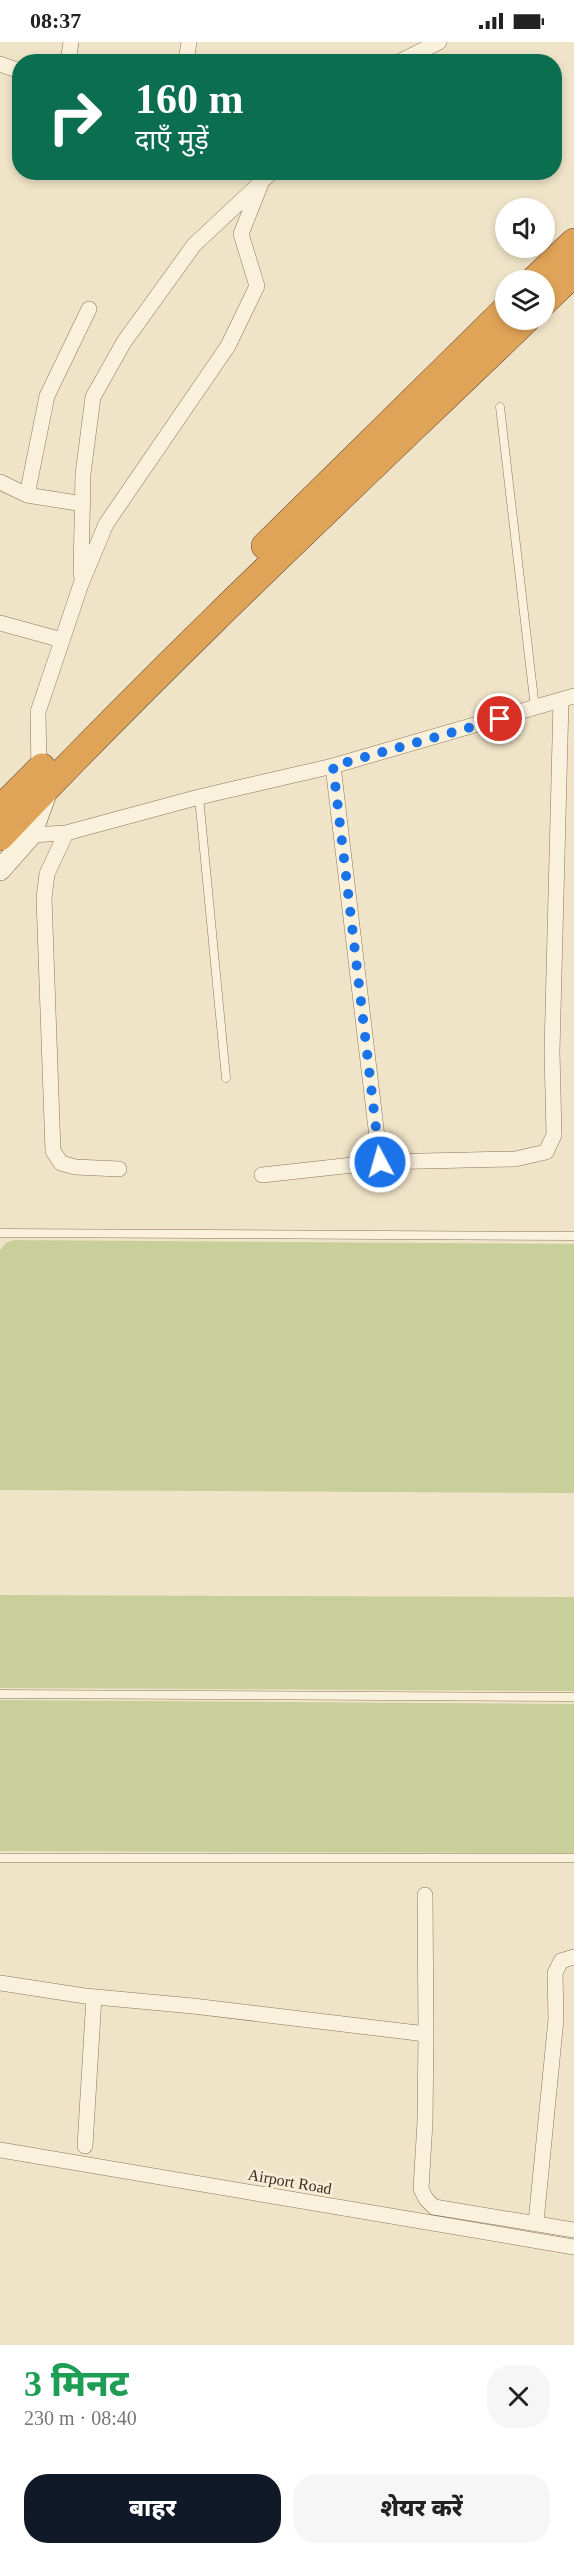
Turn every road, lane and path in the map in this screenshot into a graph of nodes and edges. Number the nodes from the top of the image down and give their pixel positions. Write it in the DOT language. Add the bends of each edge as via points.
graph roads {
  1 [pos="439,42"];
  2 [pos="415,54"];
  3 [pos="264,180"];
  4 [pos="266,180"];
  5 [pos="574,242"];
  6 [pos="545,270"];
  7 [pos="574,273"];
  8 [pos="555,291"];
  9 [pos="89,309"];
  10 [pos="495,320"];
  11 [pos="516,330"];
  12 [pos="500,407"];
  13 [pos="0,482"];
  14 [pos="27,495"];
  15 [pos="83,504"];
  16 [pos="81,584"];
  17 [pos="0,623"];
  18 [pos="62,640"];
  19 [pos="567,698"];
  20 [pos="535,708"];
  21 [pos="333,766"];
  22 [pos="45,777"];
  23 [pos="0,793"];
  24 [pos="199,797"];
  25 [pos="0,808"];
  26 [pos="66,833"];
  27 [pos="31,835"];
  28 [pos="0,837"];
  29 [pos="0,870"];
  30 [pos="226,1078"];
  31 [pos="380,1162"];
  32 [pos="119,1169"];
  33 [pos="262,1175"];
  34 [pos="0,1233"];
  35 [pos="574,1236"];
  36 [pos="0,1694"];
  37 [pos="574,1697"];
  38 [pos="0,1858"];
  39 [pos="574,1858"];
  40 [pos="425,1895"];
  41 [pos="574,1957"];
  42 [pos="0,1983"];
  43 [pos="94,1997"];
  44 [pos="426,2034"];
  45 [pos="85,2146"];
  46 [pos="0,2150"];
  47 [pos="536,2222"];
  48 [pos="574,2230"];
  49 [pos="574,2247"];
  1 -- 2 [label="street"];
  3 -- 15 [label="street" via="194,245 124,342 93,397"];
  4 -- 16 [label="street" via="241,234 257,286 228,346 106,524"];
  5 -- 6 [label="highway"];
  7 -- 8 [label="highway"];
  9 -- 14 [label="street" via="47,396"];
  10 -- 22 [label="highway"];
  11 -- 22 [label="highway"];
  12 -- 20 [label="lane"];
  13 -- 14 [label="street"];
  14 -- 15 [label="street"];
  15 -- 16 [label="street"];
  16 -- 18 [label="street"];
  17 -- 18 [label="street"];
  18 -- 22 [label="street" via="38,712"];
  19 -- 20 [label="street"];
  19 -- 31 [label="street" via="552,1051 554,1134 546,1152 533,1157"];
  20 -- 21 [label="street"];
  21 -- 24 [label="street"];
  21 -- 31 [label="street"];
  22 -- 23 [label="street"];
  22 -- 25 [label="highway"];
  22 -- 27 [label="street"];
  22 -- 28 [label="highway"];
  24 -- 26 [label="street"];
  24 -- 30 [label="lane"];
  26 -- 27 [label="street"];
  26 -- 32 [label="street" via="47,873 44,898 53,1151 61,1163 75,1167"];
  27 -- 29 [label="street"];
  31 -- 33 [label="street"];
  34 -- 35 [label="lane"];
  36 -- 37 [label="lane"];
  38 -- 39 [label="lane"];
  40 -- 44 [label="street"];
  41 -- 47 [label="street" via="561,1961 555,1973 556,2019"];
  42 -- 43 [label="street"];
  43 -- 44 [label="street"];
  43 -- 45 [label="street"];
  44 -- 47 [label="street" via="421,2189 426,2199 434,2207"];
  46 -- 49 [label="street, Airport Road"];
  47 -- 48 [label="street"];
}
